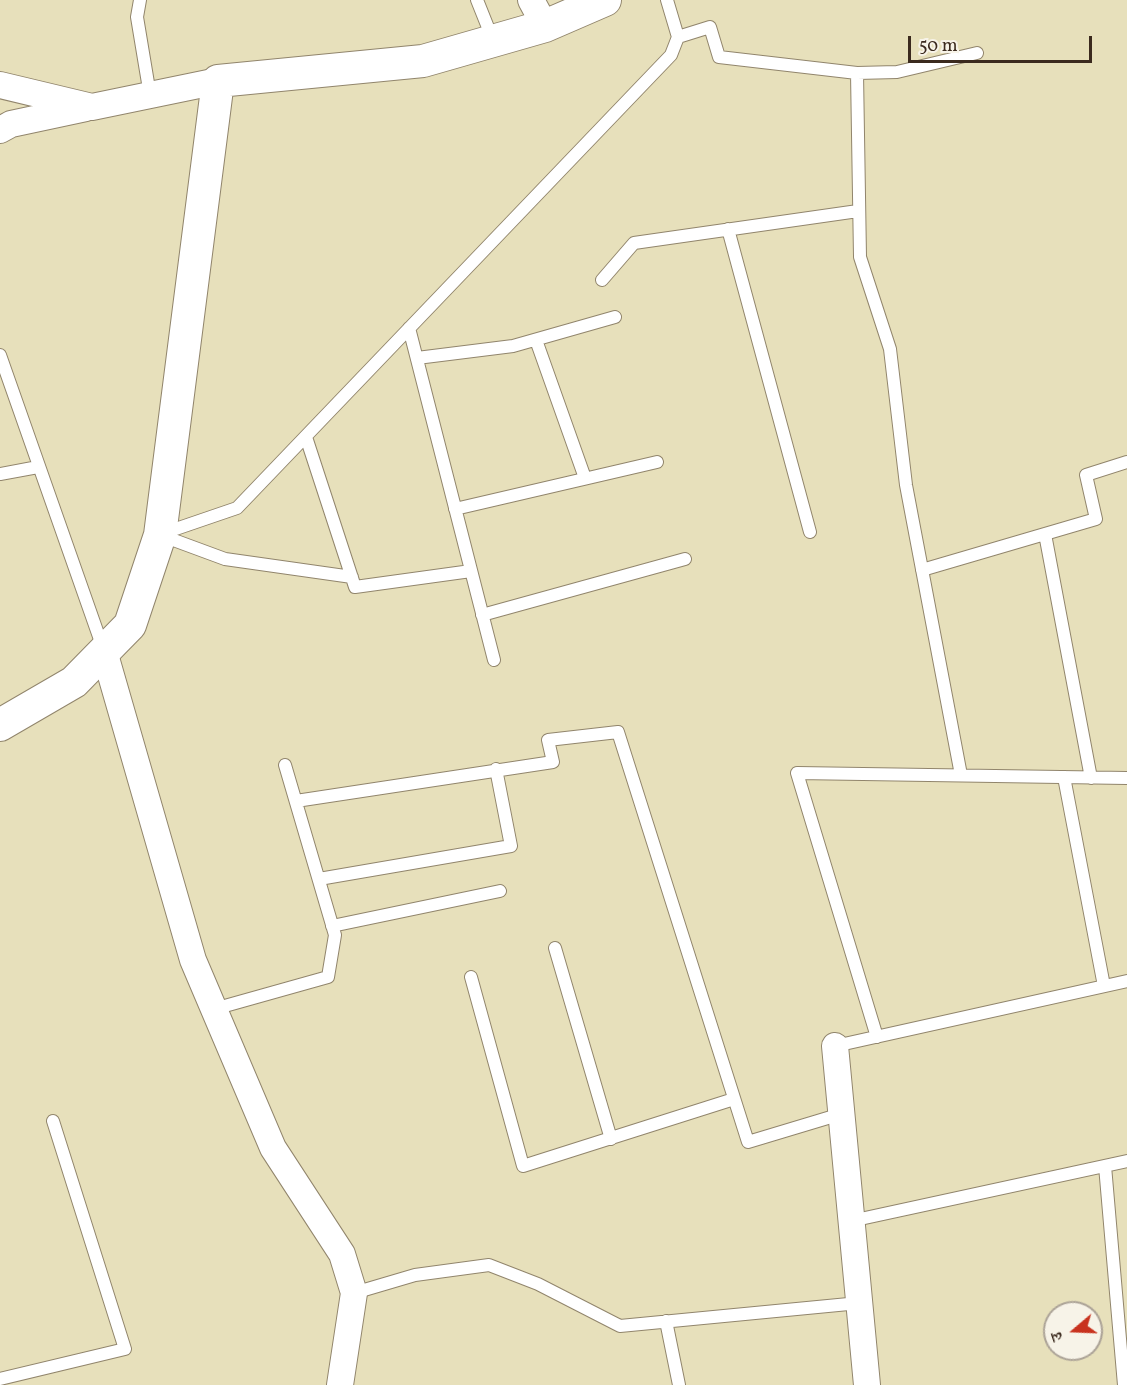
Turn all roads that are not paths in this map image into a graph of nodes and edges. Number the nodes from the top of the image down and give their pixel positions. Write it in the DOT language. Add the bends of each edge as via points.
graph roads {
  1 [pos="140,0"];
  2 [pos="477,0"];
  3 [pos="605,0"];
  4 [pos="667,0"];
  5 [pos="538,13"];
  6 [pos="678,37"];
  7 [pos="493,41"];
  8 [pos="977,53"];
  9 [pos="857,73"];
  10 [pos="218,81"];
  11 [pos="0,85"];
  12 [pos="150,95"];
  13 [pos="92,107"];
  14 [pos="0,130"];
  15 [pos="858,211"];
  16 [pos="728,229"];
  17 [pos="602,280"];
  18 [pos="615,317"];
  19 [pos="409,328"];
  20 [pos="536,340"];
  21 [pos="0,355"];
  22 [pos="417,358"];
  23 [pos="306,437"];
  24 [pos="657,462"];
  25 [pos="1127,462"];
  26 [pos="38,467"];
  27 [pos="0,474"];
  28 [pos="585,478"];
  29 [pos="455,509"];
  30 [pos="810,532"];
  31 [pos="1045,534"];
  32 [pos="160,535"];
  33 [pos="685,560"];
  34 [pos="922,570"];
  35 [pos="471,571"];
  36 [pos="352,577"];
  37 [pos="482,615"];
  38 [pos="104,651"];
  39 [pos="494,660"];
  40 [pos="0,725"];
  41 [pos="285,765"];
  42 [pos="496,769"];
  43 [pos="961,776"];
  44 [pos="1064,777"];
  45 [pos="1091,778"];
  46 [pos="1127,778"];
  47 [pos="296,801"];
  48 [pos="319,879"];
  49 [pos="500,891"];
  50 [pos="332,926"];
  51 [pos="555,948"];
  52 [pos="471,977"];
  53 [pos="1127,981"];
  54 [pos="1104,986"];
  55 [pos="214,1009"];
  56 [pos="877,1037"];
  57 [pos="835,1046"];
  58 [pos="734,1099"];
  59 [pos="841,1114"];
  60 [pos="53,1121"];
  61 [pos="610,1139"];
  62 [pos="1127,1161"];
  63 [pos="1105,1166"];
  64 [pos="851,1221"];
  65 [pos="354,1293"];
  66 [pos="859,1303"];
  67 [pos="666,1321"];
  68 [pos="0,1379"];
  69 [pos="340,1385"];
  70 [pos="679,1385"];
  71 [pos="867,1385"];
  72 [pos="1124,1385"];
  1 -- 12 [label="lane" via="137,17"];
  2 -- 7 [label="lane"];
  3 -- 5 [label="street"];
  4 -- 6 [label="lane"];
  5 -- 7 [label="street"];
  6 -- 9 [label="lane" via="710,27 719,57"];
  6 -- 19 [label="lane" via="671,55"];
  7 -- 10 [label="street" via="423,61"];
  8 -- 9 [label="lane" via="897,72"];
  9 -- 15 [label="lane"];
  10 -- 12 [label="street"];
  10 -- 32 [label="street"];
  11 -- 13 [label="street"];
  12 -- 13 [label="street"];
  13 -- 14 [label="street" via="11,124"];
  15 -- 16 [label="lane"];
  15 -- 34 [label="lane" via="860,257 890,349 906,485"];
  16 -- 17 [label="lane" via="634,243"];
  16 -- 30 [label="lane"];
  18 -- 20 [label="lane"];
  19 -- 22 [label="lane"];
  19 -- 23 [label="lane"];
  20 -- 22 [label="lane"];
  20 -- 28 [label="lane"];
  21 -- 26 [label="lane"];
  22 -- 29 [label="lane"];
  23 -- 32 [label="lane" via="237,508"];
  23 -- 36 [label="lane"];
  24 -- 28 [label="lane"];
  25 -- 31 [label="lane" via="1086,475 1096,519"];
  26 -- 27 [label="lane"];
  26 -- 38 [label="lane"];
  28 -- 29 [label="lane"];
  29 -- 35 [label="lane"];
  31 -- 34 [label="lane"];
  31 -- 45 [label="lane"];
  32 -- 36 [label="lane" via="225,559"];
  32 -- 38 [label="street" via="130,625"];
  33 -- 37 [label="lane"];
  34 -- 43 [label="lane"];
  35 -- 36 [label="lane" via="355,587"];
  35 -- 37 [label="lane"];
  37 -- 39 [label="lane"];
  38 -- 40 [label="street" via="74,682"];
  38 -- 55 [label="street" via="193,960"];
  41 -- 47 [label="lane"];
  42 -- 47 [label="lane"];
  42 -- 48 [label="lane" via="511,846"];
  42 -- 58 [label="lane" via="553,762 548,740 618,732"];
  43 -- 44 [label="lane"];
  43 -- 56 [label="lane" via="797,773"];
  44 -- 45 [label="lane"];
  44 -- 54 [label="lane"];
  45 -- 46 [label="lane"];
  47 -- 48 [label="lane"];
  48 -- 50 [label="lane"];
  49 -- 50 [label="lane"];
  50 -- 55 [label="lane" via="335,935 328,977"];
  51 -- 61 [label="lane"];
  52 -- 61 [label="lane" via="523,1166"];
  53 -- 54 [label="lane"];
  54 -- 56 [label="lane"];
  55 -- 65 [label="street" via="273,1148 342,1254"];
  56 -- 57 [label="lane"];
  57 -- 59 [label="street"];
  58 -- 59 [label="lane" via="748,1142"];
  58 -- 61 [label="lane"];
  59 -- 64 [label="street"];
  60 -- 68 [label="lane" via="125,1349"];
  62 -- 63 [label="lane"];
  63 -- 64 [label="lane"];
  63 -- 72 [label="lane"];
  64 -- 66 [label="street"];
  65 -- 67 [label="lane" via="415,1275 489,1265 538,1284 620,1326"];
  65 -- 69 [label="street"];
  66 -- 67 [label="lane"];
  66 -- 71 [label="street"];
  67 -- 70 [label="lane"];
}
